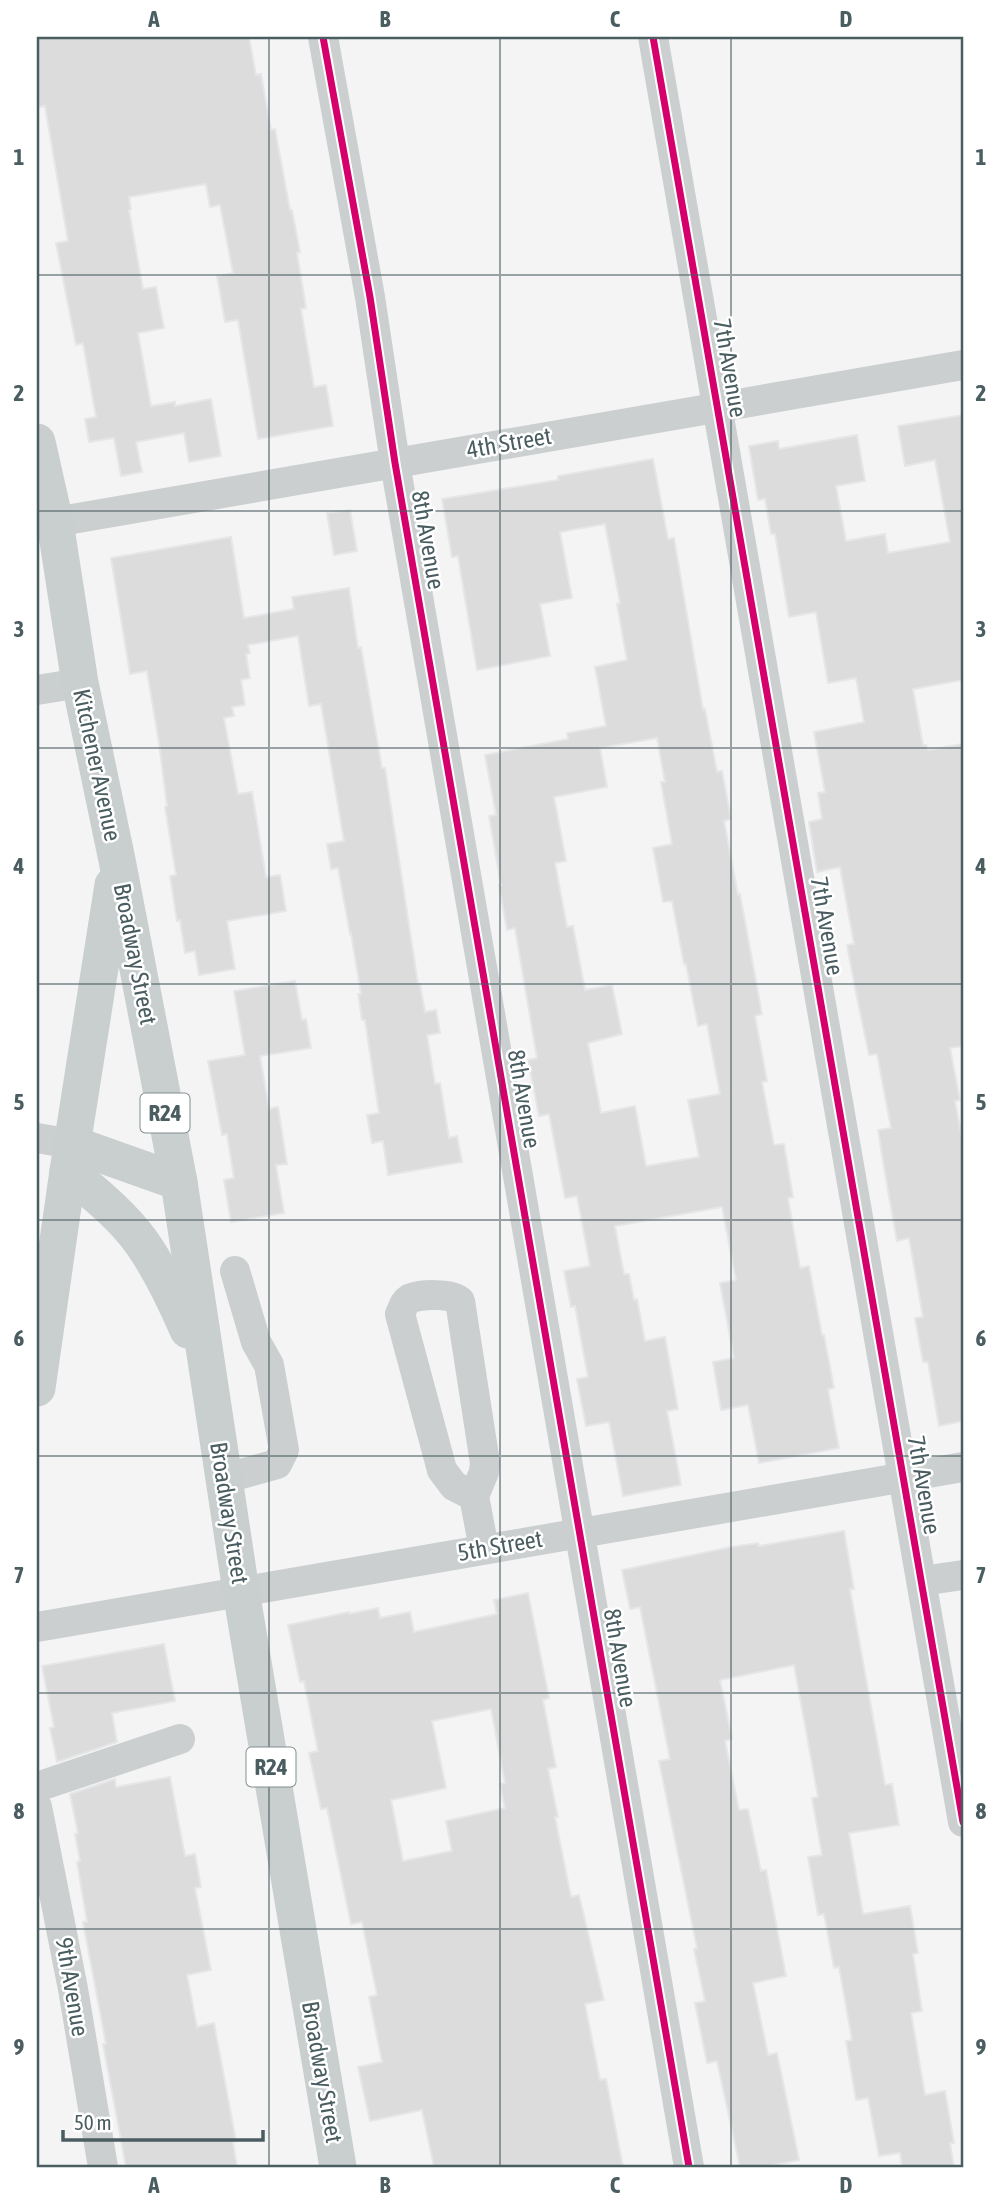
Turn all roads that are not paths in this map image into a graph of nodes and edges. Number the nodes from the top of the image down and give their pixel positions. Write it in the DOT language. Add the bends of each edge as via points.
graph roads {
  1 [pos="323,37"];
  2 [pos="653,37"];
  3 [pos="963,365"];
  4 [pos="717,407"];
  5 [pos="37,442"];
  6 [pos="395,463"];
  7 [pos="55,522"];
  8 [pos="80,682"];
  9 [pos="37,690"];
  10 [pos="117,860"];
  11 [pos="37,1138"];
  12 [pos="70,1158"];
  13 [pos="178,1182"];
  14 [pos="235,1271"];
  15 [pos="205,1367"];
  16 [pos="37,1388"];
  17 [pos="963,1466"];
  18 [pos="903,1477"];
  19 [pos="223,1479"];
  20 [pos="474,1496"];
  21 [pos="579,1533"];
  22 [pos="484,1549"];
  23 [pos="963,1575"];
  24 [pos="922,1581"];
  25 [pos="241,1591"];
  26 [pos="37,1627"];
  27 [pos="180,1739"];
  28 [pos="37,1787"];
  29 [pos="37,1807"];
  30 [pos="963,1822"];
  31 [pos="44,1880"];
  32 [pos="103,2167"];
  33 [pos="338,2167"];
  34 [pos="689,2167"];
  1 -- 6 [label="street, 8th Avenue"];
  2 -- 4 [label="street, 7th Avenue"];
  3 -- 4 [label="street, 4th Street"];
  4 -- 6 [label="street, 4th Street"];
  4 -- 18 [label="street, 7th Avenue"];
  5 -- 7 [label="main road, Kitchener Avenue / R24"];
  6 -- 7 [label="street, 4th Street"];
  6 -- 21 [label="street, 8th Avenue"];
  7 -- 8 [label="main road, Kitchener Avenue / R24"];
  8 -- 9 [label="street"];
  8 -- 10 [label="main road, Kitchener Avenue / R24"];
  10 -- 12 [label="main road, Kitchener Avenue / R24"];
  10 -- 13 [label="main road, Broadway Street / R24"];
  11 -- 12 [label="street"];
  12 -- 13 [label="main road"];
  12 -- 15 [label="main road, R24" via="143,1244"];
  12 -- 16 [label="main road, Kitchener Avenue"];
  13 -- 15 [label="main road, Broadway Street / R24"];
  14 -- 19 [label="street" via="256,1342 269,1365 284,1450 277,1464"];
  15 -- 19 [label="main road, Broadway Street / R24"];
  17 -- 18 [label="street, 5th Street"];
  18 -- 21 [label="street, 5th Street"];
  18 -- 24 [label="street, 7th Avenue"];
  19 -- 25 [label="main road, Broadway Street / R24"];
  20 -- 20 [label="street" via="485,1463 460,1301 445,1295 411,1298 400,1314 442,1470 454,1486"];
  20 -- 22 [label="street"];
  21 -- 22 [label="street, 5th Street"];
  21 -- 34 [label="street, 8th Avenue"];
  22 -- 25 [label="street, 5th Street"];
  23 -- 24 [label="street"];
  24 -- 30 [label="street, 7th Avenue"];
  25 -- 26 [label="street, 5th Street"];
  25 -- 33 [label="main road, Broadway Street / R24"];
  27 -- 28 [label="street"];
  29 -- 31 [label="street, 9th Avenue"];
  31 -- 32 [label="street, 9th Avenue" via="76,2003"];
}
